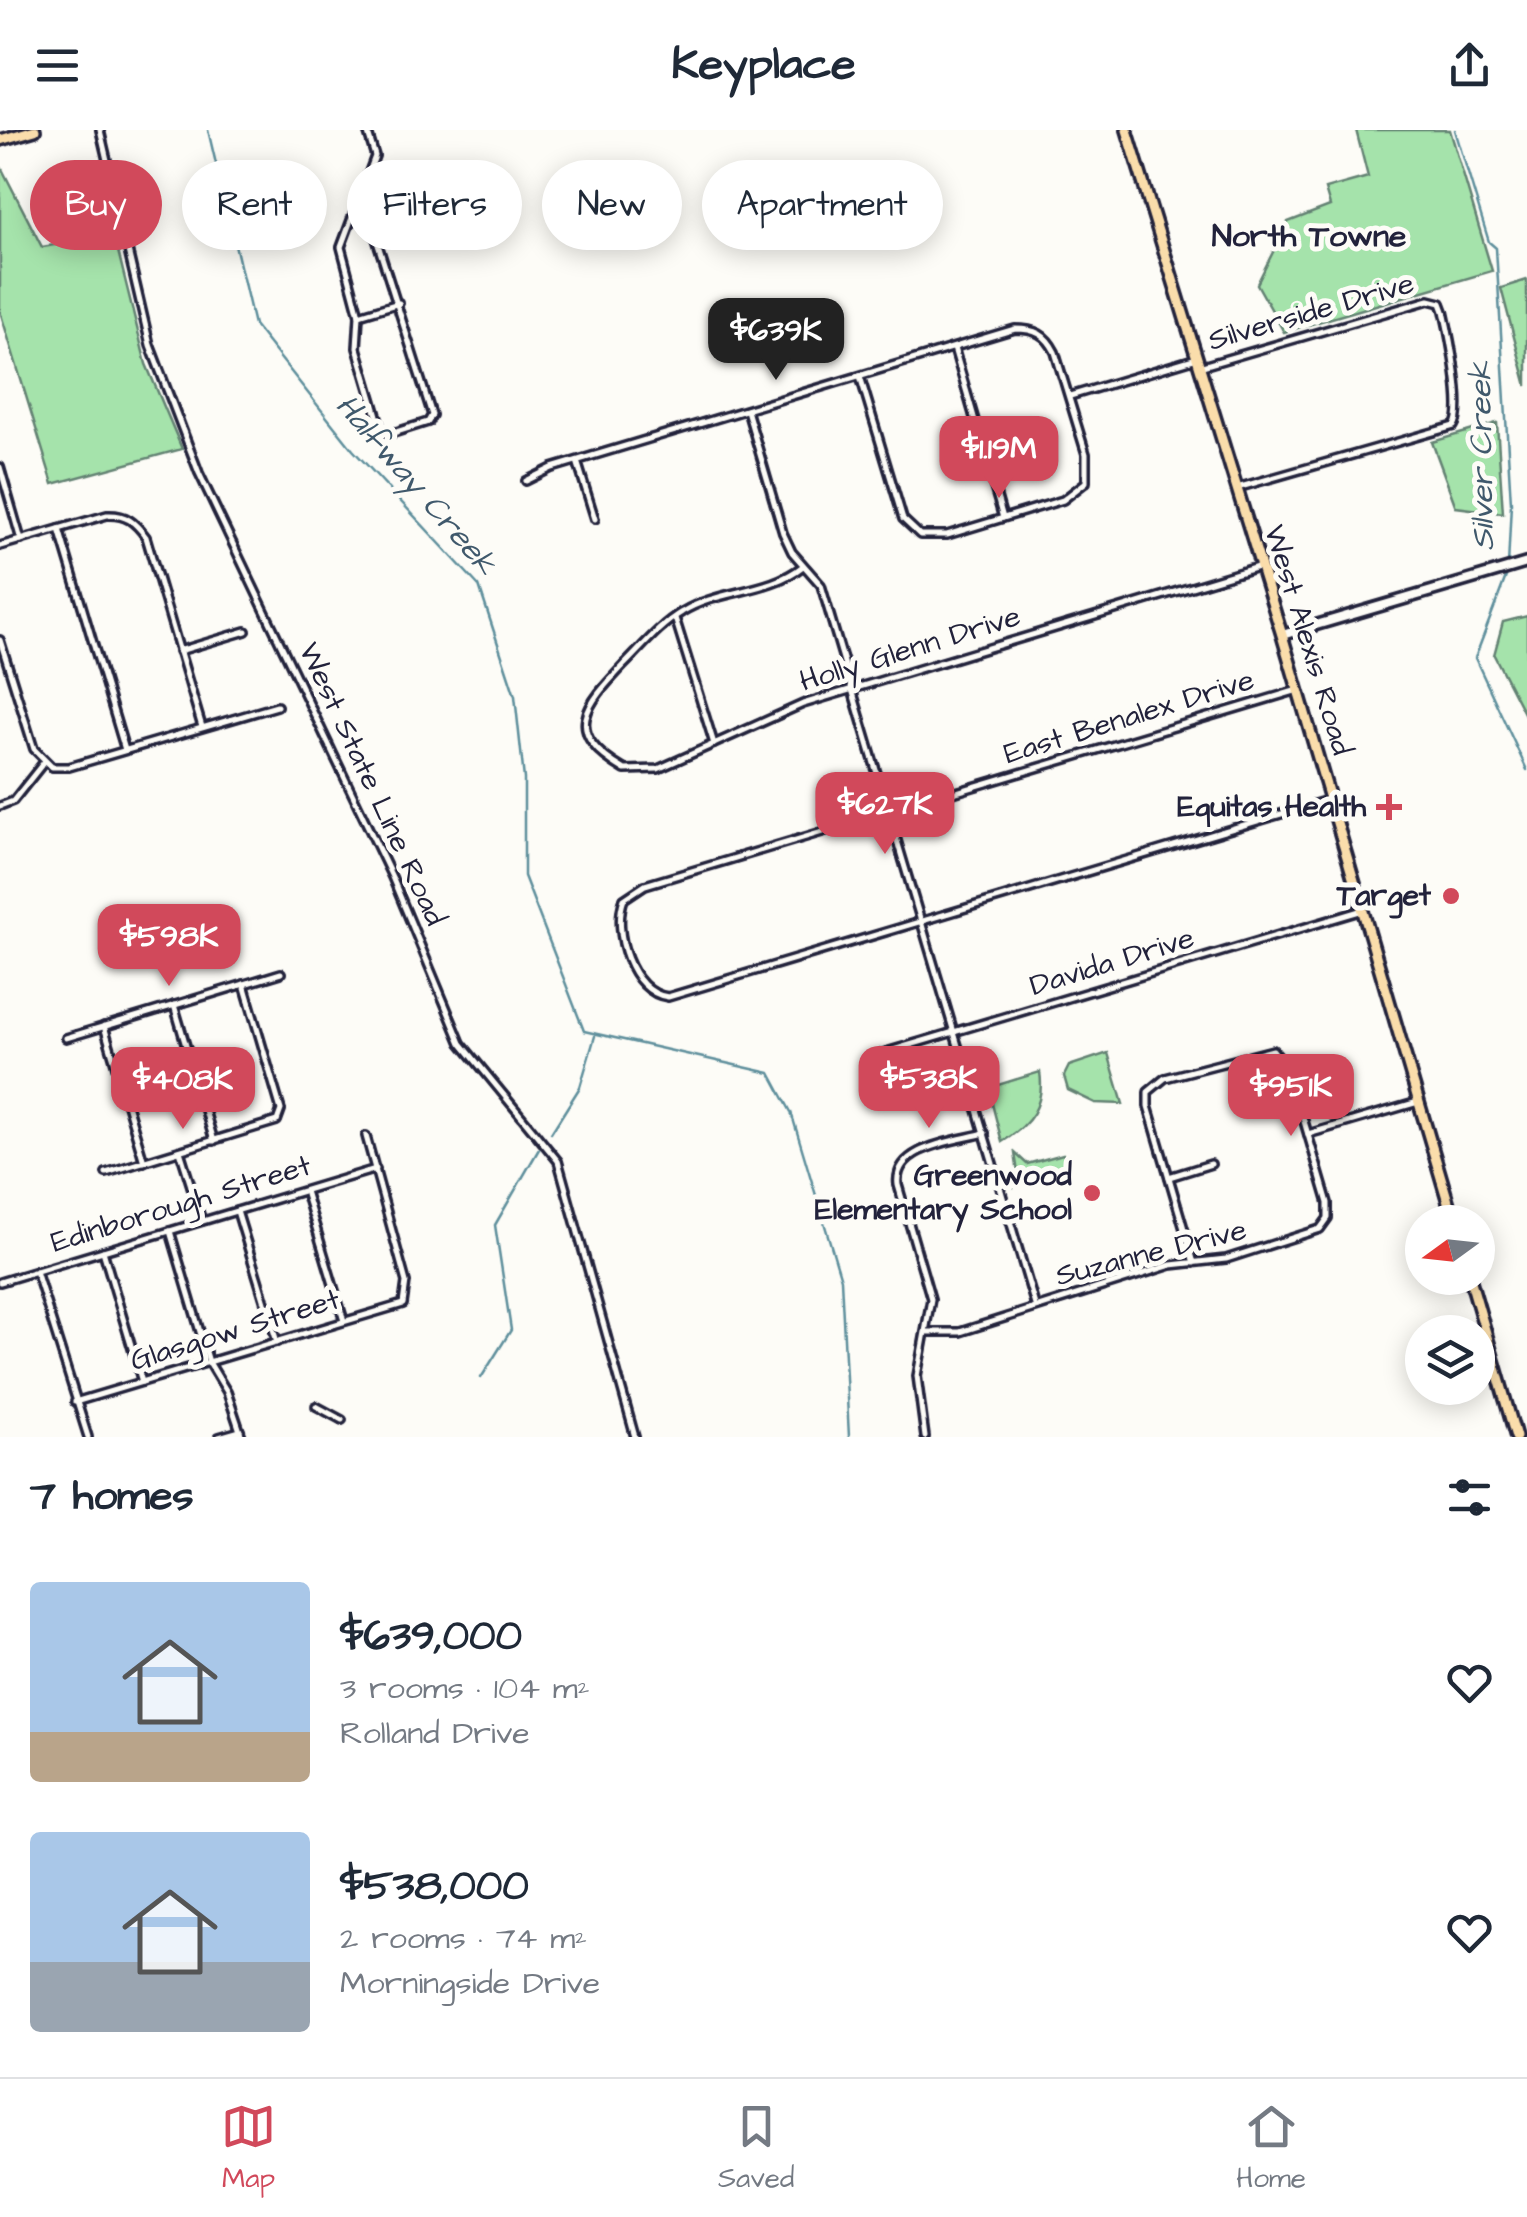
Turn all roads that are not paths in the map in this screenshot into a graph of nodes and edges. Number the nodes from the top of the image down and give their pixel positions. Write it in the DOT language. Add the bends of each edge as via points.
graph roads {
  1 [pos="35,130"];
  2 [pos="100,130"];
  3 [pos="367,130"];
  4 [pos="1127,130"];
  5 [pos="0,140"];
  6 [pos="373,160"];
  7 [pos="347,229"];
  8 [pos="381,250"];
  9 [pos="399,303"];
  10 [pos="358,315"];
  11 [pos="954,348"];
  12 [pos="1198,363"];
  13 [pos="860,376"];
  14 [pos="1069,396"];
  15 [pos="747,410"];
  16 [pos="577,460"];
  17 [pos="0,467"];
  18 [pos="526,482"];
  19 [pos="1237,488"];
  20 [pos="1003,518"];
  21 [pos="595,520"];
  22 [pos="59,529"];
  23 [pos="22,540"];
  24 [pos="0,546"];
  25 [pos="1524,564"];
  26 [pos="803,566"];
  27 [pos="1261,566"];
  28 [pos="676,618"];
  29 [pos="246,631"];
  30 [pos="1282,635"];
  31 [pos="0,640"];
  32 [pos="180,651"];
  33 [pos="853,689"];
  34 [pos="1298,690"];
  35 [pos="277,706"];
  36 [pos="202,727"];
  37 [pos="714,744"];
  38 [pos="125,750"];
  39 [pos="44,762"];
  40 [pos="1330,800"];
  41 [pos="0,806"];
  42 [pos="890,812"];
  43 [pos="1363,910"];
  44 [pos="922,921"];
  45 [pos="281,973"];
  46 [pos="244,984"];
  47 [pos="174,1005"];
  48 [pos="104,1026"];
  49 [pos="956,1032"];
  50 [pos="66,1038"];
  51 [pos="873,1056"];
  52 [pos="1418,1102"];
  53 [pos="984,1133"];
  54 [pos="1308,1134"];
  55 [pos="366,1136"];
  56 [pos="214,1140"];
  57 [pos="180,1151"];
  58 [pos="144,1162"];
  59 [pos="1210,1164"];
  60 [pos="376,1170"];
  61 [pos="106,1173"];
  62 [pos="1169,1177"];
  63 [pos="305,1191"];
  64 [pos="1449,1205"];
  65 [pos="237,1210"];
  66 [pos="202,1221"];
  67 [pos="170,1231"];
  68 [pos="103,1251"];
  69 [pos="1194,1263"];
  70 [pos="36,1271"];
  71 [pos="0,1282"];
  72 [pos="1475,1295"];
  73 [pos="1035,1305"];
  74 [pos="344,1322"];
  75 [pos="928,1332"];
  76 [pos="277,1342"];
  77 [pos="210,1362"];
  78 [pos="142,1382"];
  79 [pos="75,1402"];
  80 [pos="316,1406"];
  81 [pos="342,1420"];
  82 [pos="241,1434"];
  83 [pos="88,1437"];
  84 [pos="219,1437"];
  85 [pos="635,1437"];
  86 [pos="925,1437"];
  87 [pos="1516,1437"];
  1 -- 5 [label="main road"];
  2 -- 85 [label="street, West State Line Road" via="150,345 199,472 400,894 461,1043 558,1161"];
  3 -- 6 [label="street"];
  4 -- 12 [label="main road, West Alexis Road"];
  7 -- 10 [label="street" via="341,247"];
  8 -- 9 [label="street"];
  9 -- 10 [label="street"];
  9 -- 10 [label="street" via="432,415 390,434 381,428 357,348"];
  11 -- 13 [label="street"];
  11 -- 14 [label="street" via="1030,330 1050,341"];
  11 -- 20 [label="street"];
  12 -- 14 [label="street"];
  12 -- 19 [label="main road, West Alexis Road"];
  12 -- 19 [label="street, Silverside Drive" via="1429,300 1444,311 1460,418 1454,426"];
  13 -- 15 [label="street"];
  13 -- 20 [label="street" via="903,519 912,529 936,538"];
  14 -- 20 [label="street" via="1086,454 1086,482 1071,498"];
  15 -- 16 [label="street"];
  15 -- 26 [label="street" via="784,532"];
  16 -- 18 [label="street"];
  16 -- 21 [label="street"];
  17 -- 23 [label="street"];
  19 -- 27 [label="main road, West Alexis Road"];
  22 -- 23 [label="street"];
  22 -- 32 [label="street" via="107,514 128,518 146,537"];
  22 -- 38 [label="street"];
  23 -- 24 [label="street"];
  25 -- 30 [label="street"];
  26 -- 28 [label="street"];
  26 -- 33 [label="street" via="821,585"];
  27 -- 30 [label="main road, West Alexis Road"];
  27 -- 33 [label="street, Holly Glenn Drive"];
  28 -- 37 [label="street"];
  28 -- 37 [label="street, Holly Glenn Drive" via="590,702 590,738 614,763 640,772"];
  29 -- 32 [label="street"];
  30 -- 34 [label="main road, West Alexis Road"];
  31 -- 39 [label="street" via="29,738"];
  32 -- 36 [label="street"];
  33 -- 37 [label="street, Holly Glenn Drive" via="786,710"];
  33 -- 42 [label="street"];
  34 -- 40 [label="main road, West Alexis Road"];
  34 -- 42 [label="street, East Benalex Drive"];
  35 -- 36 [label="street"];
  36 -- 38 [label="street"];
  38 -- 39 [label="street" via="70,767"];
  39 -- 41 [label="street" via="13,801"];
  40 -- 43 [label="main road, West Alexis Road"];
  40 -- 44 [label="street"];
  42 -- 44 [label="street"];
  42 -- 44 [label="street, East Benalex Drive" via="636,889 620,916 628,950 644,988 668,997"];
  43 -- 49 [label="street, Davida Drive"];
  43 -- 52 [label="main road, West Alexis Road"];
  44 -- 49 [label="street"];
  45 -- 46 [label="street"];
  46 -- 47 [label="street"];
  46 -- 56 [label="street" via="280,1116"];
  47 -- 48 [label="street"];
  47 -- 56 [label="street"];
  48 -- 50 [label="street"];
  48 -- 58 [label="street"];
  49 -- 51 [label="street, Davida Drive"];
  49 -- 53 [label="street"];
  52 -- 54 [label="street"];
  52 -- 64 [label="main road, West Alexis Road"];
  53 -- 73 [label="street"];
  53 -- 75 [label="street" via="916,1153 900,1166 898,1185 931,1299"];
  54 -- 62 [label="street" via="1285,1060 1274,1050 1165,1078 1148,1092 1148,1106"];
  54 -- 69 [label="street, Suzanne Drive" via="1328,1203 1326,1224 1260,1249"];
  55 -- 60 [label="street"];
  56 -- 57 [label="street"];
  57 -- 58 [label="street"];
  57 -- 66 [label="street"];
  58 -- 61 [label="street"];
  59 -- 62 [label="street"];
  60 -- 63 [label="street, Edinborough Street"];
  60 -- 74 [label="street, Glasgow Street" via="407,1298"];
  62 -- 69 [label="street"];
  63 -- 65 [label="street, Edinborough Street"];
  63 -- 74 [label="street"];
  65 -- 66 [label="street, Edinborough Street"];
  65 -- 76 [label="street"];
  66 -- 67 [label="street, Edinborough Street"];
  67 -- 68 [label="street, Edinborough Street"];
  67 -- 77 [label="street"];
  68 -- 70 [label="street, Edinborough Street"];
  68 -- 78 [label="street"];
  69 -- 73 [label="street, Suzanne Drive"];
  70 -- 71 [label="street, Edinborough Street"];
  70 -- 79 [label="street"];
  72 -- 87 [label="main road"];
  73 -- 75 [label="street, Suzanne Drive" via="960,1332"];
  74 -- 76 [label="street, Glasgow Street"];
  75 -- 86 [label="street" via="916,1376"];
  76 -- 77 [label="street, Glasgow Street"];
  77 -- 78 [label="street, Glasgow Street"];
  77 -- 82 [label="street"];
  78 -- 79 [label="street, Glasgow Street"];
  79 -- 83 [label="street"];
  80 -- 81 [label="street"];
  82 -- 84 [label="street"];
}
